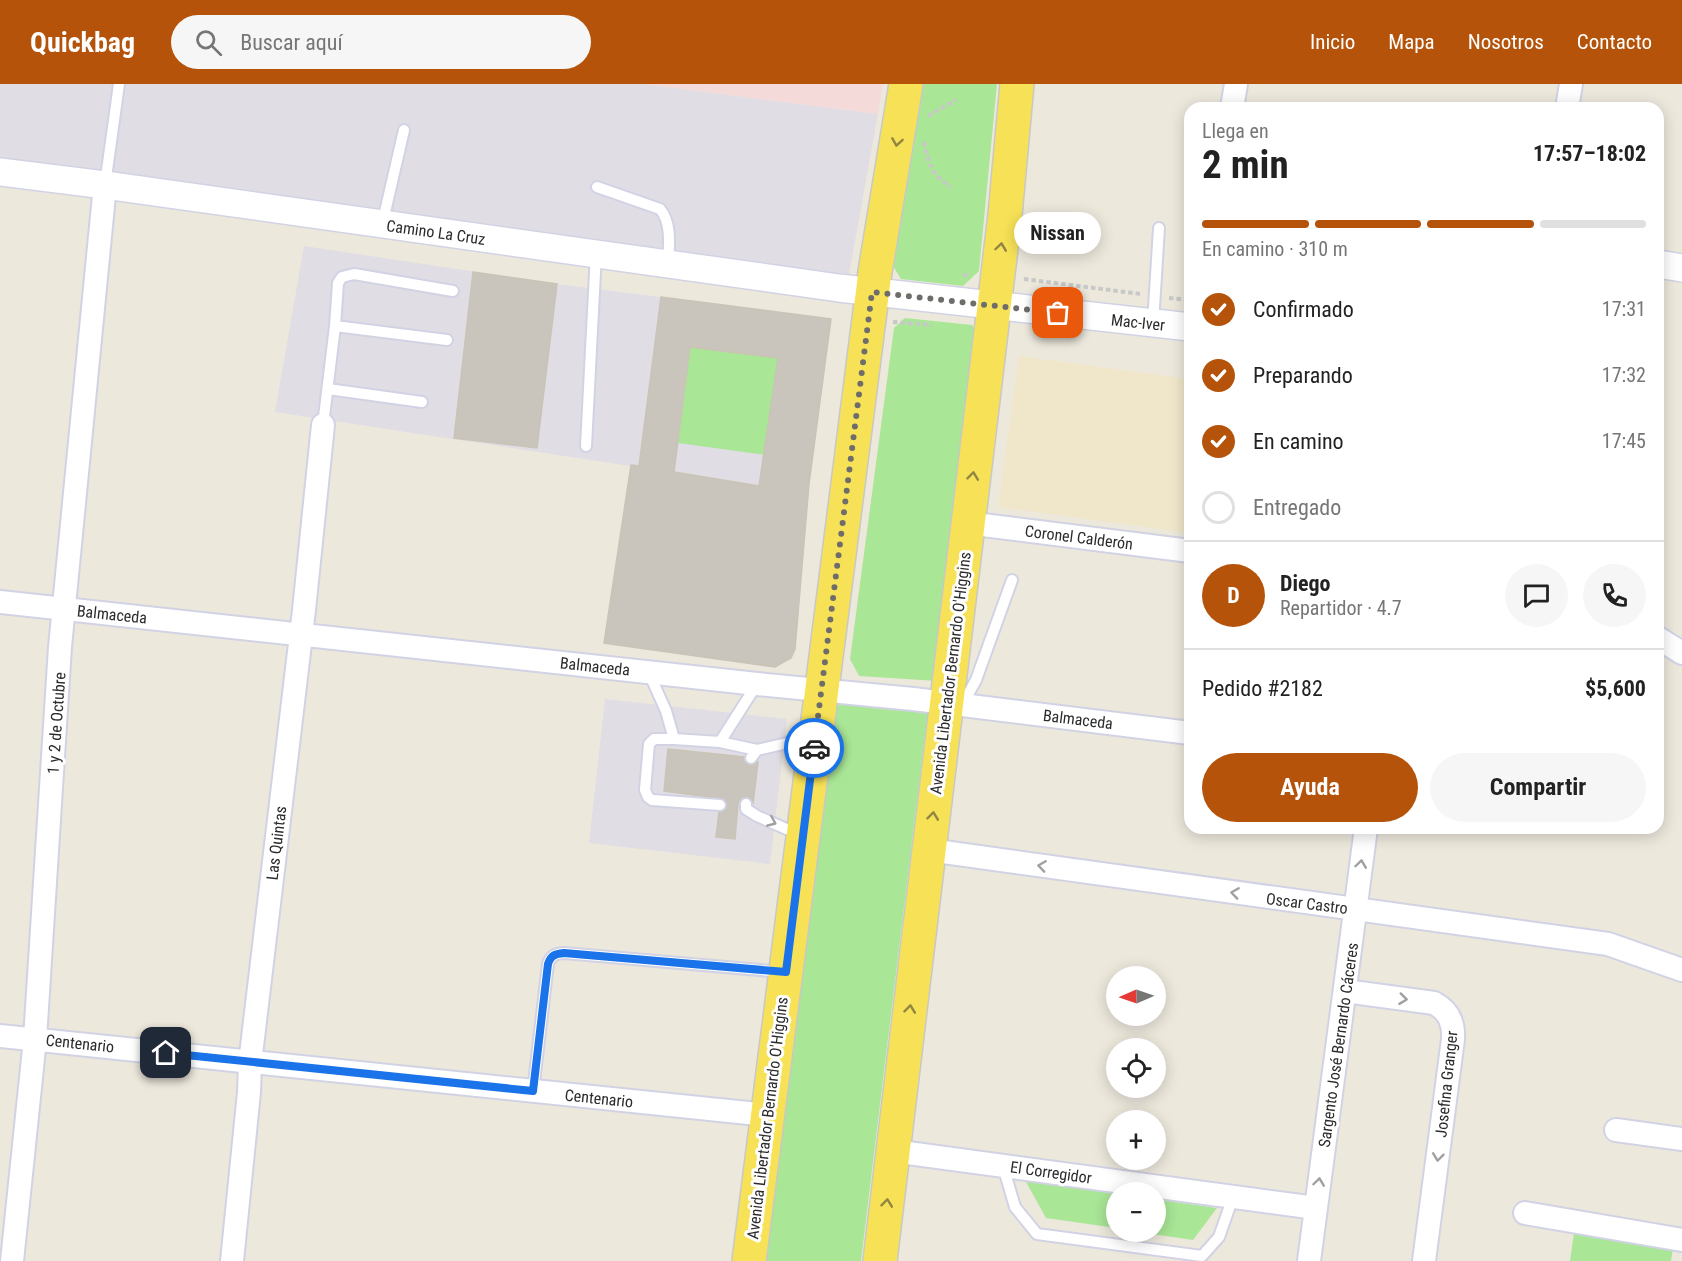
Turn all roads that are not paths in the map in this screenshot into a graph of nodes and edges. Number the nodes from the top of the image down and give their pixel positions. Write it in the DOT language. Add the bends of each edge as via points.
graph roads {
  1 [pos="119,84"];
  2 [pos="906,84"];
  3 [pos="1017,84"];
  4 [pos="1236,84"];
  5 [pos="1571,84"];
  6 [pos="1233,102"];
  7 [pos="1569,102"];
  8 [pos="404,130"];
  9 [pos="0,172"];
  10 [pos="105,185"];
  11 [pos="597,187"];
  12 [pos="382,225"];
  13 [pos="1159,228"];
  14 [pos="596,253"];
  15 [pos="668,263"];
  16 [pos="1664,265"];
  17 [pos="1682,268"];
  18 [pos="996,290"];
  19 [pos="453,291"];
  20 [pos="870,306"];
  21 [pos="1153,323"];
  22 [pos="336,326"];
  23 [pos="1184,326"];
  24 [pos="447,340"];
  25 [pos="328,390"];
  26 [pos="422,402"];
  27 [pos="323,425"];
  28 [pos="586,446"];
  29 [pos="968,521"];
  30 [pos="1184,550"];
  31 [pos="1012,580"];
  32 [pos="0,602"];
  33 [pos="65,609"];
  34 [pos="300,634"];
  35 [pos="1664,642"];
  36 [pos="1682,653"];
  37 [pos="649,672"];
  38 [pos="756,684"];
  39 [pos="822,690"];
  40 [pos="954,704"];
  41 [pos="1184,732"];
  42 [pos="816,736"];
  43 [pos="674,739"];
  44 [pos="720,742"];
  45 [pos="720,805"];
  46 [pos="743,807"];
  47 [pos="1365,834"];
  48 [pos="803,836"];
  49 [pos="929,850"];
  50 [pos="1355,909"];
  51 [pos="1682,970"];
  52 [pos="786,972"];
  53 [pos="1345,992"];
  54 [pos="0,1036"];
  55 [pos="35,1039"];
  56 [pos="250,1063"];
  57 [pos="533,1091"];
  58 [pos="768,1115"];
  59 [pos="1616,1130"];
  60 [pos="1682,1138"];
  61 [pos="893,1151"];
  62 [pos="1002,1166"];
  63 [pos="1233,1197"];
  64 [pos="1316,1208"];
  65 [pos="1525,1213"];
  66 [pos="1682,1240"];
  67 [pos="12,1261"];
  68 [pos="232,1261"];
  69 [pos="749,1261"];
  70 [pos="880,1261"];
  71 [pos="1309,1261"];
  72 [pos="1424,1261"];
  1 -- 10 [label="lane"];
  2 -- 20 [label="main road, Avenida Libertador Bernardo O'Higgins, one-way"];
  18 -- 3 [label="main road, Avenida Libertador Bernardo O'Higgins, one-way"];
  4 -- 6 [label="street"];
  5 -- 7 [label="street"];
  8 -- 12 [label="lane"];
  9 -- 10 [label="street, Camino La Cruz"];
  10 -- 12 [label="street, Camino La Cruz"];
  10 -- 33 [label="street, 1 y 2 de Octubre"];
  11 -- 15 [label="lane" via="660,209 668,228"];
  12 -- 14 [label="street, Camino La Cruz"];
  13 -- 21 [label="lane"];
  14 -- 15 [label="street, Camino La Cruz"];
  14 -- 28 [label="lane"];
  15 -- 20 [label="street, Camino La Cruz"];
  16 -- 17 [label="street"];
  18 -- 20 [label="street, Mac-Iver"];
  18 -- 21 [label="street, Mac-Iver"];
  29 -- 18 [label="main road, Avenida Libertador Bernardo O'Higgins, one-way"];
  19 -- 22 [label="lane" via="354,274 342,277 338,283"];
  20 -- 39 [label="main road, Avenida Libertador Bernardo O'Higgins"];
  21 -- 23 [label="street, Mac-Iver"];
  22 -- 24 [label="lane"];
  22 -- 25 [label="lane"];
  25 -- 26 [label="lane"];
  25 -- 27 [label="lane"];
  27 -- 34 [label="street, Las Quintas"];
  29 -- 30 [label="street, Coronel Calderón"];
  29 -- 40 [label="main road, Avenida Libertador Bernardo O'Higgins"];
  31 -- 40 [label="lane" via="976,680"];
  32 -- 33 [label="street, Balmaceda"];
  33 -- 34 [label="street, Balmaceda"];
  33 -- 55 [label="street, 1 y 2 de Octubre"];
  34 -- 37 [label="street, Balmaceda"];
  34 -- 56 [label="street, Las Quintas"];
  35 -- 36 [label="street"];
  37 -- 38 [label="street, Balmaceda"];
  37 -- 43 [label="lane"];
  38 -- 39 [label="street, Balmaceda"];
  38 -- 44 [label="lane"];
  39 -- 40 [label="street, Balmaceda"];
  39 -- 42 [label="main road, Avenida Libertador Bernardo O'Higgins"];
  40 -- 41 [label="street, Balmaceda"];
  49 -- 40 [label="main road, Avenida Libertador Bernardo O'Higgins, one-way"];
  42 -- 44 [label="lane" via="754,754"];
  42 -- 48 [label="main road, Avenida Libertador Bernardo O'Higgins"];
  43 -- 44 [label="lane"];
  43 -- 45 [label="lane" via="654,739 649,744 645,790 648,797"];
  46 -- 48 [label="lane, one-way"];
  50 -- 47 [label="street, Sargento José Bernardo Cáceres, one-way"];
  48 -- 52 [label="main road, Avenida Libertador Bernardo O'Higgins"];
  50 -- 49 [label="street, Oscar Castro, one-way"];
  61 -- 49 [label="main road, Avenida Libertador Bernardo O'Higgins, one-way"];
  50 -- 51 [label="street, Oscar Castro" via="1608,944"];
  50 -- 53 [label="street, Sargento José Bernardo Cáceres"];
  52 -- 57 [label="lane" via="555,954 548,964"];
  52 -- 58 [label="main road, Avenida Libertador Bernardo O'Higgins"];
  64 -- 53 [label="street, Sargento José Bernardo Cáceres, one-way"];
  53 -- 72 [label="street, Josefina Granger, one-way" via="1434,1004 1452,1022 1454,1039"];
  54 -- 55 [label="street, Centenario"];
  55 -- 56 [label="street, Centenario"];
  55 -- 67 [label="street, 1 y 2 de Octubre"];
  56 -- 57 [label="street, Centenario"];
  56 -- 68 [label="street, Las Quintas"];
  57 -- 58 [label="street, Centenario"];
  58 -- 69 [label="main road, Avenida Libertador Bernardo O'Higgins"];
  59 -- 60 [label="street"];
  61 -- 62 [label="street, El Corregidor"];
  70 -- 61 [label="main road, Avenida Libertador Bernardo O'Higgins, one-way"];
  62 -- 63 [label="street, El Corregidor"];
  62 -- 63 [label="lane" via="1015,1207 1037,1234 1202,1256 1219,1237"];
  63 -- 64 [label="street, El Corregidor"];
  64 -- 71 [label="street, Sargento José Bernardo Cáceres"];
  65 -- 66 [label="street"];
}
